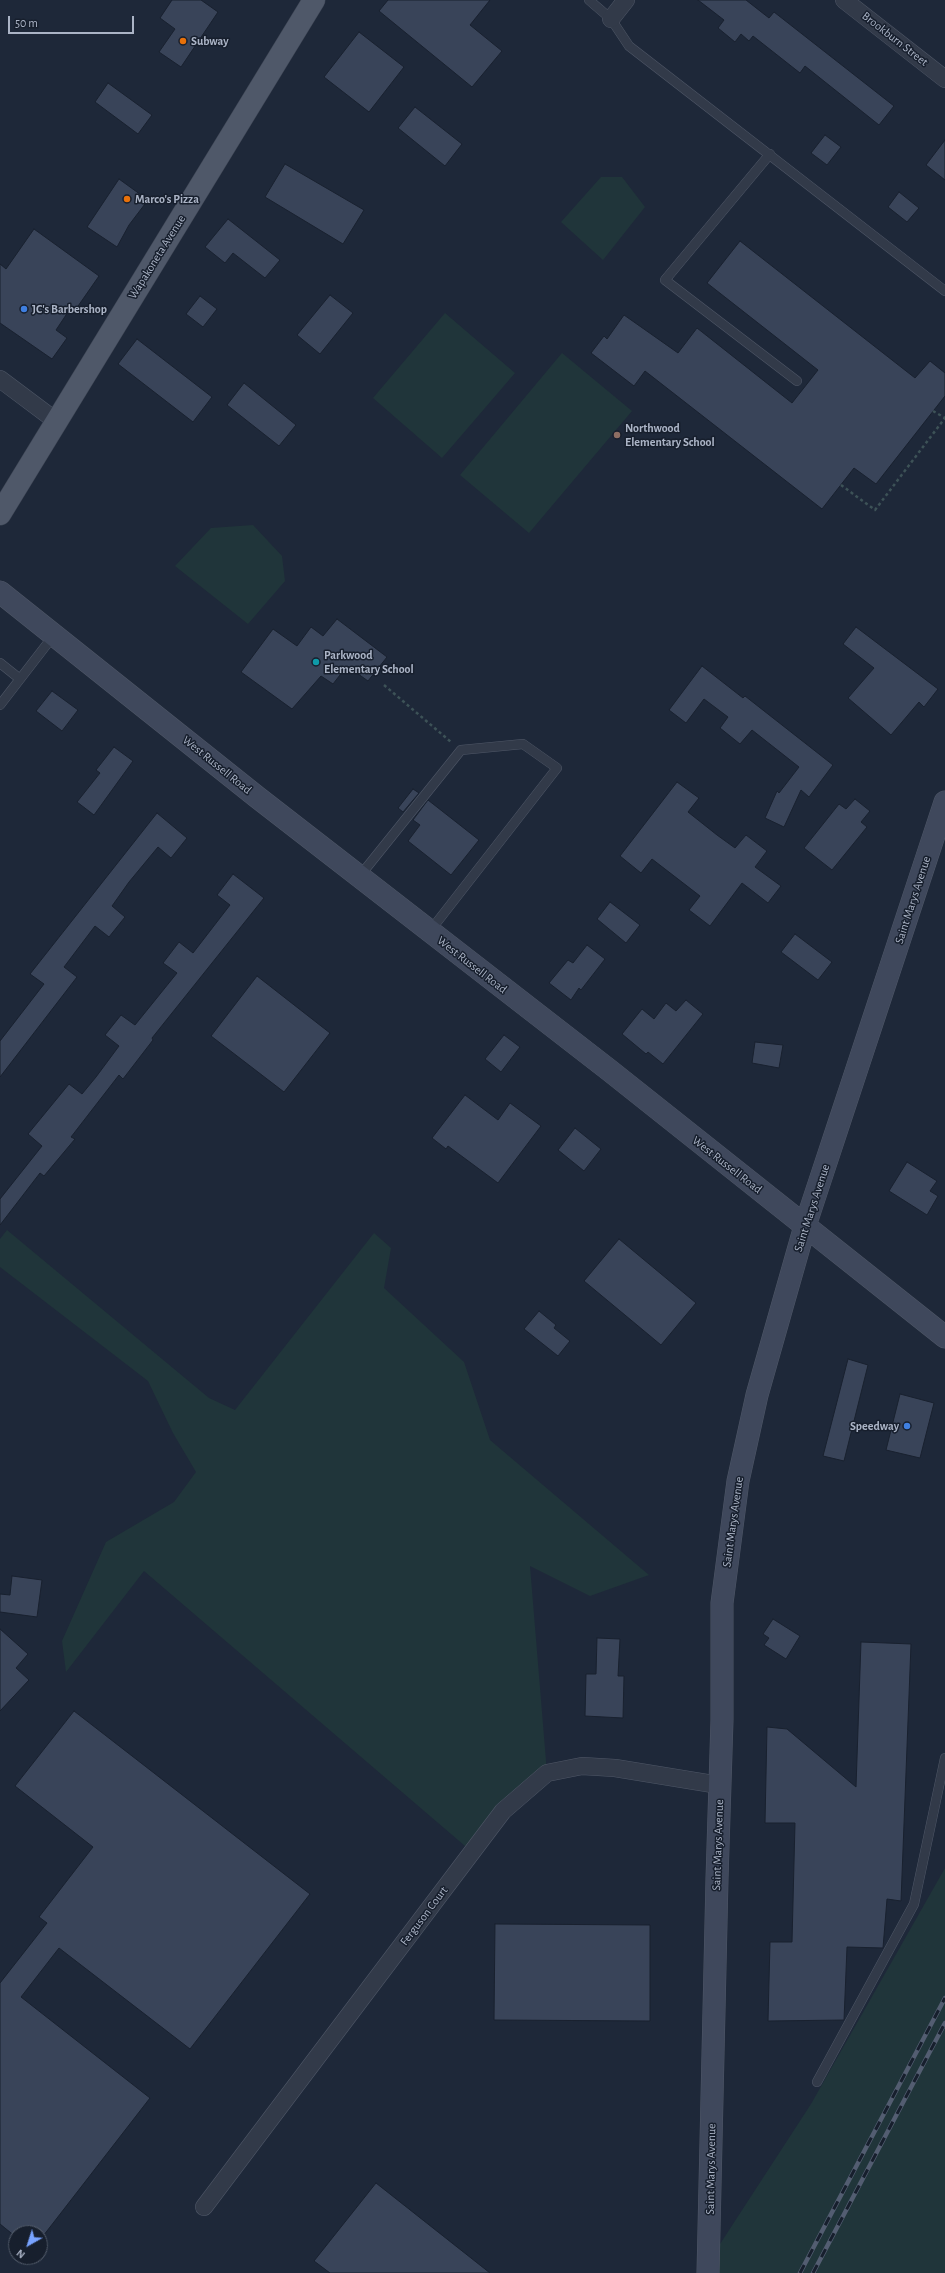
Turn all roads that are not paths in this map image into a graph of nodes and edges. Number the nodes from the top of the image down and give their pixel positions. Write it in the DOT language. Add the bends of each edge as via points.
graph roads {
  1 [pos="314,0"];
  2 [pos="589,0"];
  3 [pos="626,0"];
  4 [pos="844,0"];
  5 [pos="611,19"];
  6 [pos="945,79"];
  7 [pos="770,154"];
  8 [pos="945,291"];
  9 [pos="0,379"];
  10 [pos="798,381"];
  11 [pos="56,421"];
  12 [pos="0,514"];
  13 [pos="0,592"];
  14 [pos="54,635"];
  15 [pos="0,663"];
  16 [pos="20,679"];
  17 [pos="0,705"];
  18 [pos="945,802"];
  19 [pos="359,877"];
  20 [pos="429,932"];
  21 [pos="805,1226"];
  22 [pos="945,1337"];
  23 [pos="945,1758"];
  24 [pos="719,1785"];
  25 [pos="817,2082"];
  26 [pos="204,2207"];
  27 [pos="708,2273"];
  1 -- 11 [label="main road, Wapakoneta Avenue"];
  2 -- 5 [label="lane"];
  3 -- 5 [label="street"];
  4 -- 6 [label="street, Brookburn Street"];
  5 -- 7 [label="lane" via="629,46"];
  7 -- 8 [label="lane"];
  7 -- 10 [label="lane" via="665,280"];
  9 -- 11 [label="street"];
  11 -- 12 [label="main road, Wapakoneta Avenue"];
  13 -- 14 [label="main road, West Russell Road"];
  14 -- 16 [label="lane"];
  14 -- 19 [label="main road, West Russell Road"];
  15 -- 16 [label="lane"];
  16 -- 17 [label="lane"];
  18 -- 21 [label="main road, Saint Marys Avenue"];
  19 -- 20 [label="main road, West Russell Road"];
  19 -- 20 [label="lane" via="461,750 523,744 557,768"];
  20 -- 21 [label="main road, West Russell Road" via="609,1070"];
  21 -- 22 [label="main road, West Russell Road"];
  21 -- 24 [label="main road, Saint Marys Avenue" via="757,1394 738,1481 722,1603"];
  23 -- 25 [label="lane" via="914,1904"];
  24 -- 26 [label="street, Ferguson Court" via="615,1768 582,1766 547,1773 503,1811"];
  24 -- 27 [label="main road, Saint Marys Avenue"];
}
